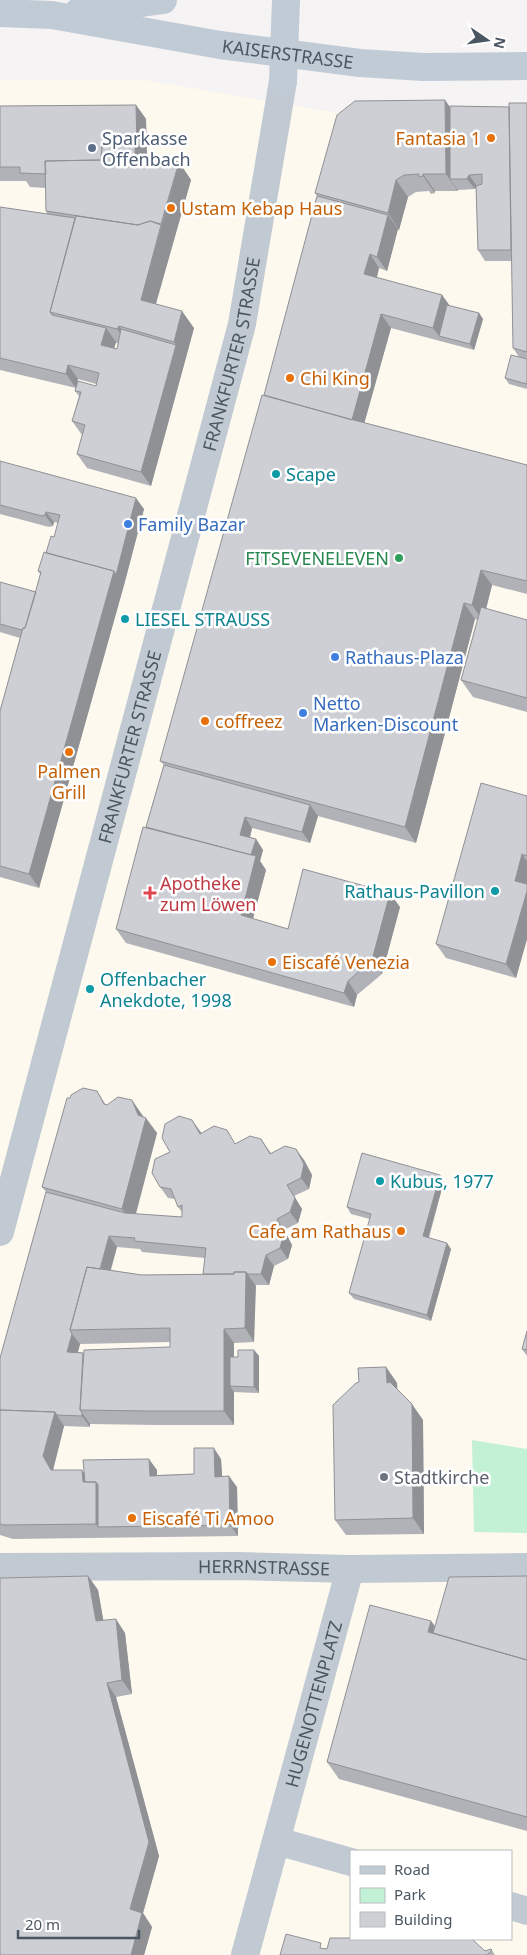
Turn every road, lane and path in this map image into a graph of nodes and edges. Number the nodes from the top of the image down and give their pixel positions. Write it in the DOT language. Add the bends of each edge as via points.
graph roads {
  1 [pos="163,0"];
  2 [pos="286,0"];
  3 [pos="0,13"];
  4 [pos="52,15"];
  5 [pos="283,54"];
  6 [pos="527,66"];
  7 [pos="283,81"];
  8 [pos="0,1232"];
  9 [pos="0,1567"];
  10 [pos="527,1567"];
  11 [pos="350,1569"];
  12 [pos="277,1841"];
  13 [pos="350,1862"];
  14 [pos="512,1906"];
  15 [pos="527,1911"];
  16 [pos="245,1955"];
  1 -- 4 [label="main road, KAISERSTRASSE"];
  2 -- 5 [label="main road"];
  3 -- 4 [label="main road, KAISERSTRASSE"];
  4 -- 5 [label="main road, KAISERSTRASSE"];
  5 -- 6 [label="main road, KAISERSTRASSE" via="423,67"];
  5 -- 7 [label="main road"];
  7 -- 8 [label="street, FRANKFURTER STRASSE" via="242,324"];
  9 -- 11 [label="street, HERRNSTRASSE"];
  10 -- 11 [label="street, HERRNSTRASSE"];
  11 -- 12 [label="street, HUGENOTTENPLATZ"];
  12 -- 13 [label="street"];
  12 -- 16 [label="street, HUGENOTTENPLATZ"];
  14 -- 15 [label="street"];
}
